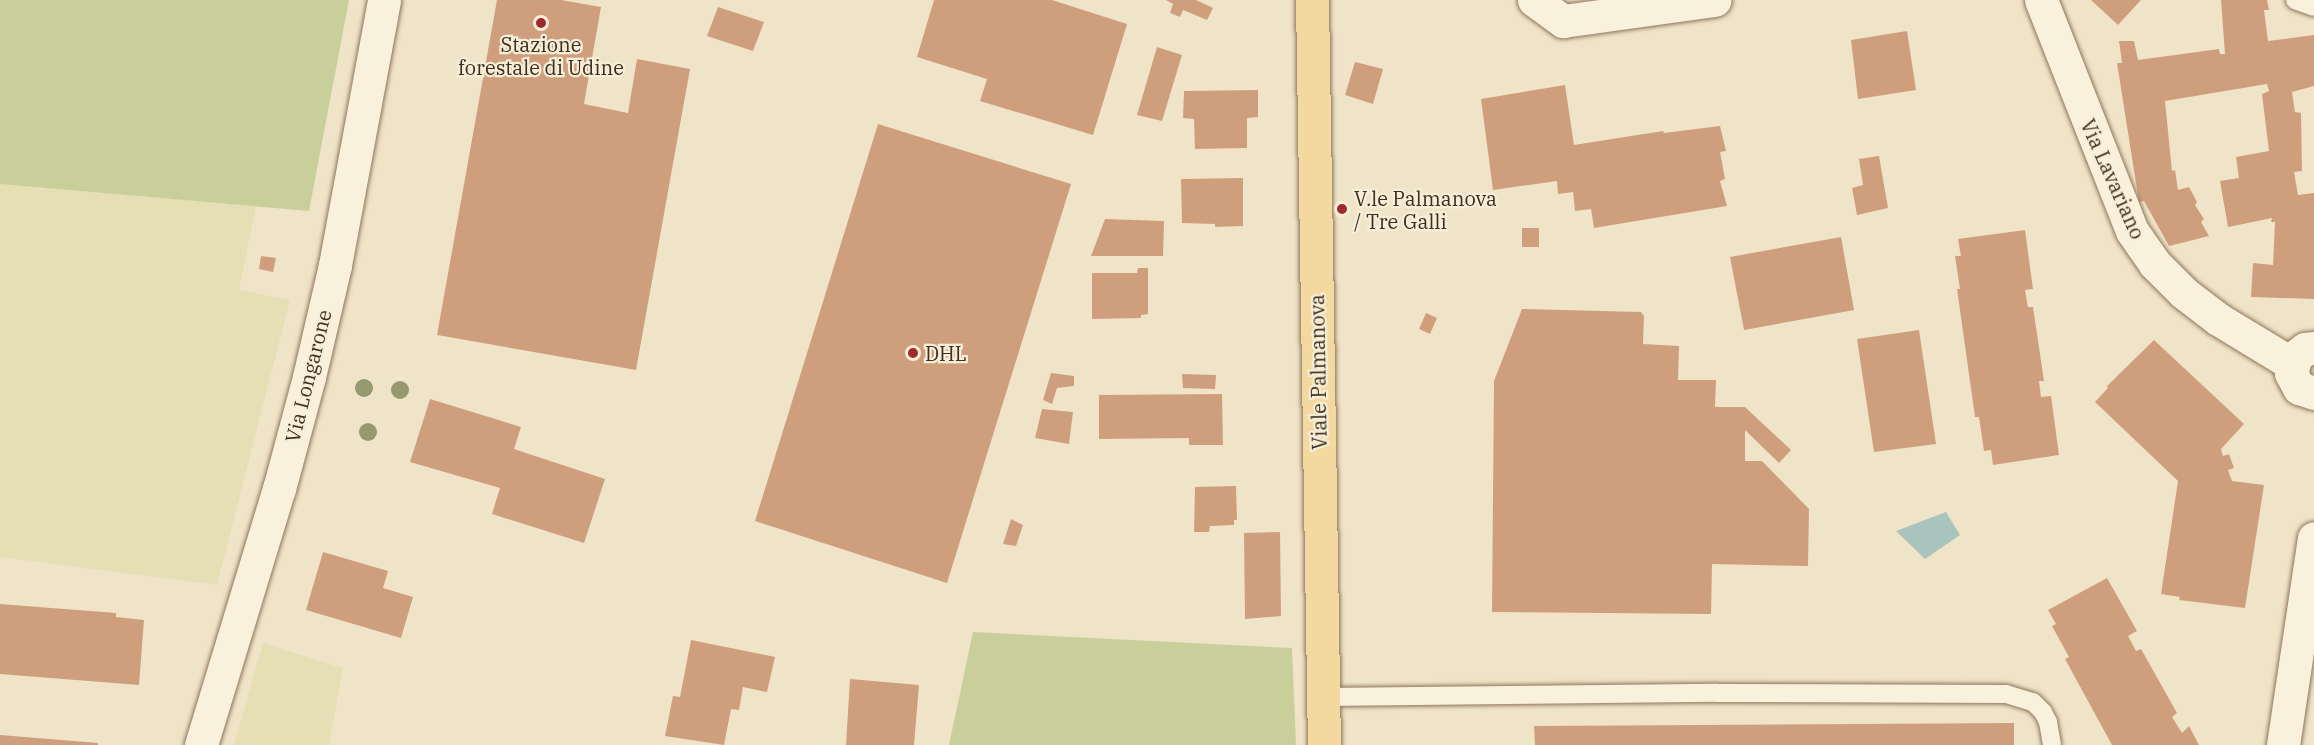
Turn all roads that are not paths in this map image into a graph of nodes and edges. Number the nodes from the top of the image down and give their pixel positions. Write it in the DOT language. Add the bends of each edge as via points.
graph roads {
  1 [pos="384,0"];
  2 [pos="1312,0"];
  3 [pos="1534,0"];
  4 [pos="1715,0"];
  5 [pos="2041,0"];
  6 [pos="2295,0"];
  7 [pos="2314,8"];
  8 [pos="2303,356"];
  9 [pos="2314,393"];
  10 [pos="2314,538"];
  11 [pos="1323,697"];
  12 [pos="201,745"];
  13 [pos="1324,745"];
  14 [pos="2052,745"];
  15 [pos="2283,745"];
  1 -- 12 [label="street, Via Longarone" via="335,264 309,376"];
  2 -- 11 [label="main road, Viale Palmanova"];
  3 -- 4 [label="street" via="1563,21"];
  5 -- 8 [label="street, Via Lavariano" via="2117,197 2154,262 2184,293 2218,319"];
  6 -- 7 [label="lane"];
  8 -- 9 [label="street" via="2293,380 2299,388"];
  10 -- 15 [label="street"];
  11 -- 13 [label="main road, Viale Palmanova"];
  11 -- 14 [label="lane" via="2006,694 2033,702 2043,712"];
}
